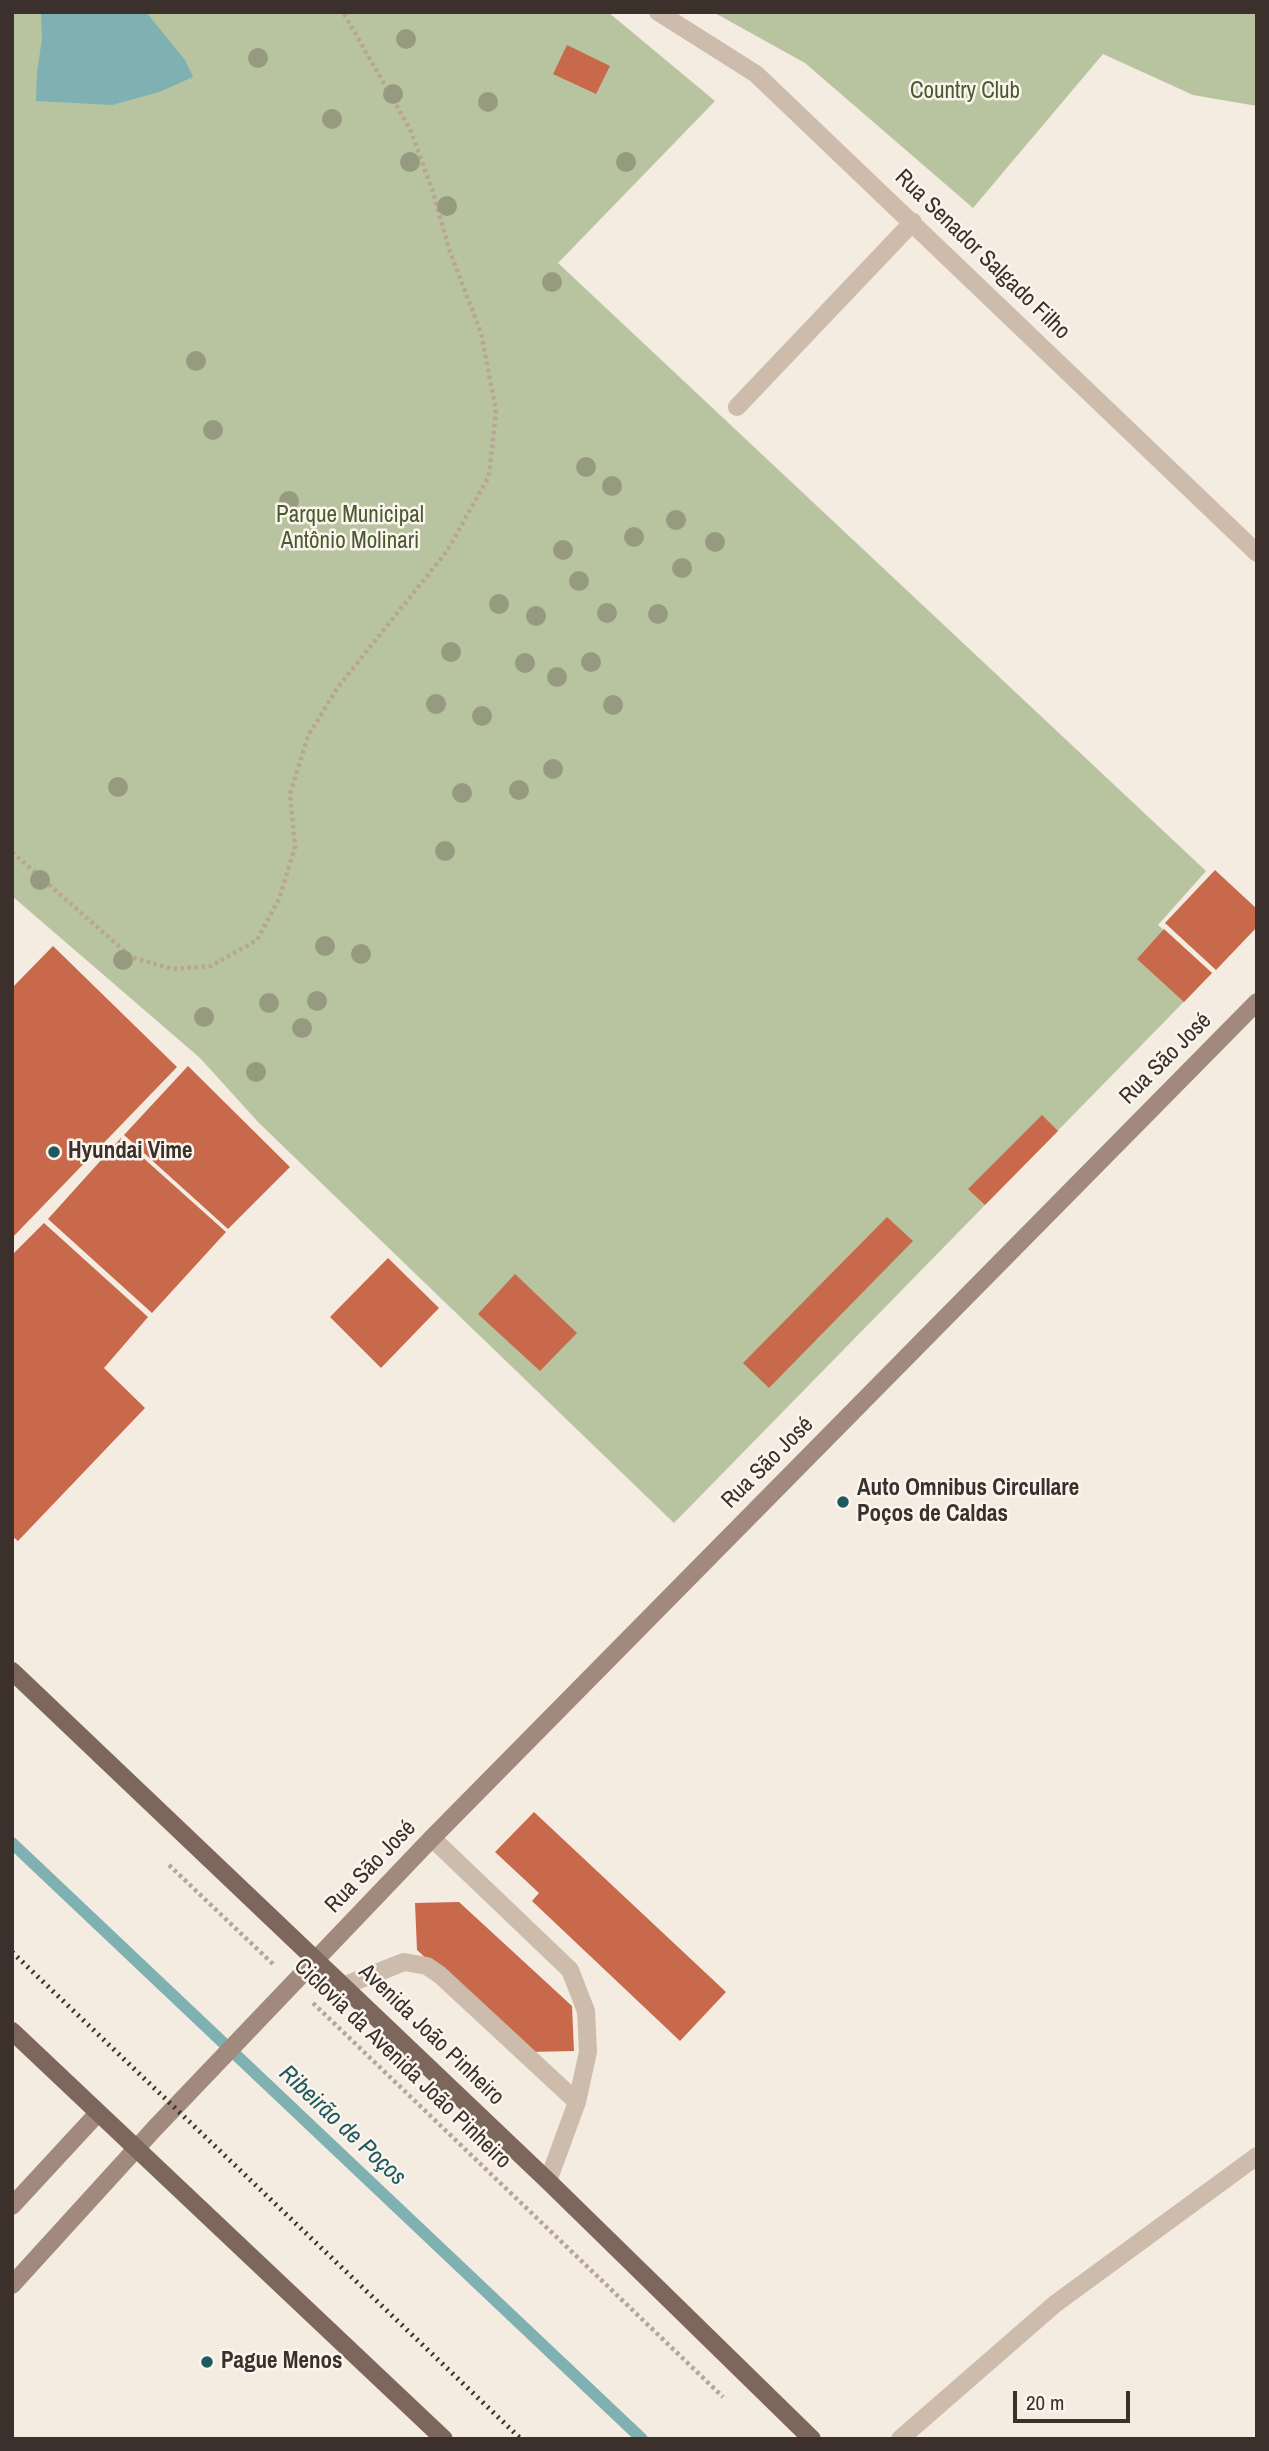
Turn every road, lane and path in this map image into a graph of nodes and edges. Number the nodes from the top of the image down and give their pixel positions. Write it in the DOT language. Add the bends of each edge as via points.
graph roads {
  1 [pos="343,12"];
  2 [pos="659,12"];
  3 [pos="913,222"];
  4 [pos="737,407"];
  5 [pos="1257,553"];
  6 [pos="12,852"];
  7 [pos="1257,1002"];
  8 [pos="12,1671"];
  9 [pos="432,1838"];
  10 [pos="163,1858"];
  11 [pos="316,1959"];
  12 [pos="344,1986"];
  13 [pos="287,1990"];
  14 [pos="12,2031"];
  15 [pos="577,2102"];
  16 [pos="98,2113"];
  17 [pos="136,2150"];
  18 [pos="1257,2155"];
  19 [pos="548,2181"];
  20 [pos="12,2206"];
  21 [pos="12,2285"];
  22 [pos="726,2400"];
  23 [pos="444,2439"];
  24 [pos="812,2439"];
  25 [pos="900,2439"];
  1 -- 6 [label="path" via="410,129 481,333 496,410 489,476 447,551 338,687 308,736 290,794 295,847 279,899 257,940 211,966 173,970 131,957"];
  2 -- 3 [label="street, Rua Senador Salgado Filho" via="757,74"];
  3 -- 4 [label="street"];
  3 -- 5 [label="street, Rua Senador Salgado Filho"];
  7 -- 9 [label="street, Rua São José"];
  8 -- 11 [label="main road, Avenida João Pinheiro"];
  9 -- 11 [label="street, Rua São José"];
  9 -- 15 [label="street" via="570,1970 586,2011 588,2052"];
  10 -- 13 [label="path, Ciclovia da Avenida João Pinheiro"];
  11 -- 12 [label="main road, Avenida João Pinheiro"];
  11 -- 13 [label="street, Rua São José"];
  12 -- 15 [label="street" via="404,1962 427,1966"];
  12 -- 19 [label="main road, Avenida João Pinheiro"];
  13 -- 17 [label="street, Rua São José"];
  13 -- 22 [label="path, Ciclovia da Avenida João Pinheiro"];
  14 -- 16 [label="main road"];
  15 -- 19 [label="street"];
  16 -- 17 [label="main road"];
  16 -- 20 [label="street"];
  17 -- 21 [label="street, Rua São José"];
  17 -- 23 [label="main road"];
  18 -- 25 [label="street" via="1055,2304"];
  19 -- 24 [label="main road, Avenida João Pinheiro"];
}
